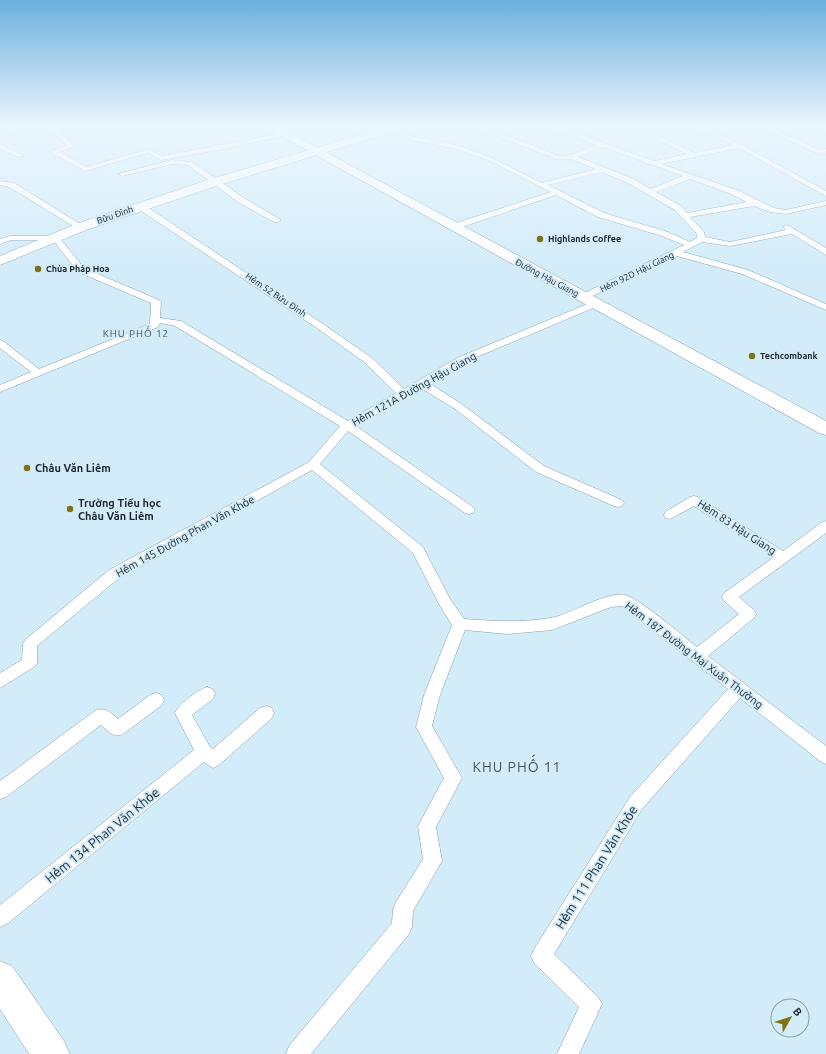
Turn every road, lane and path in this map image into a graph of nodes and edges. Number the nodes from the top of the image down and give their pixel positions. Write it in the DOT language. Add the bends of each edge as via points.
graph roads {
  1 [pos="206,175"];
  2 [pos="237,175"];
  3 [pos="357,175"];
  4 [pos="522,175"];
  5 [pos="580,175"];
  6 [pos="618,175"];
  7 [pos="684,175"];
  8 [pos="792,175"];
  9 [pos="688,177"];
  10 [pos="215,182"];
  11 [pos="0,184"];
  12 [pos="542,185"];
  13 [pos="556,192"];
  14 [pos="650,192"];
  15 [pos="826,194"];
  16 [pos="756,203"];
  17 [pos="826,203"];
  18 [pos="141,206"];
  19 [pos="684,216"];
  20 [pos="277,220"];
  21 [pos="782,224"];
  22 [pos="81,227"];
  23 [pos="453,227"];
  24 [pos="793,231"];
  25 [pos="55,238"];
  26 [pos="701,239"];
  27 [pos="0,242"];
  28 [pos="690,245"];
  29 [pos="826,252"];
  30 [pos="676,253"];
  31 [pos="0,261"];
  32 [pos="589,301"];
  33 [pos="826,307"];
  34 [pos="155,320"];
  35 [pos="0,343"];
  36 [pos="38,373"];
  37 [pos="421,383"];
  38 [pos="0,389"];
  39 [pos="403,394"];
  40 [pos="348,426"];
  41 [pos="826,429"];
  42 [pos="313,465"];
  43 [pos="618,502"];
  44 [pos="469,510"];
  45 [pos="670,515"];
  46 [pos="826,526"];
  47 [pos="783,557"];
  48 [pos="460,624"];
  49 [pos="697,656"];
  50 [pos="0,681"];
  51 [pos="738,688"];
  52 [pos="207,694"];
  53 [pos="156,700"];
  54 [pos="266,713"];
  55 [pos="204,752"];
  56 [pos="826,756"];
  57 [pos="0,791"];
  58 [pos="0,918"];
  59 [pos="0,978"];
  60 [pos="51,1054"];
  61 [pos="297,1054"];
  62 [pos="568,1054"];
  1 -- 10 [label="lane"];
  2 -- 10 [label="main road, Bửu Đình"];
  3 -- 23 [label="main road, Đường Hậu Giang"];
  4 -- 12 [label="lane, Hẻm 92D Hậu Giang"];
  5 -- 12 [label="lane"];
  6 -- 14 [label="lane"];
  7 -- 9 [label="lane"];
  8 -- 15 [label="lane"];
  9 -- 14 [label="lane"];
  9 -- 16 [label="lane" via="734,192"];
  10 -- 18 [label="main road, Bửu Đình"];
  10 -- 20 [label="lane"];
  11 -- 22 [label="lane" via="11,185"];
  12 -- 13 [label="lane, Hẻm 92D Hậu Giang"];
  13 -- 23 [label="lane"];
  13 -- 28 [label="lane, Hẻm 92D Hậu Giang" via="601,215 665,234"];
  14 -- 19 [label="lane" via="678,208"];
  16 -- 17 [label="lane" via="786,212"];
  16 -- 19 [label="lane"];
  18 -- 22 [label="main road, Bửu Đình"];
  18 -- 39 [label="lane, Hẻm 52 Bửu Đình" via="368,360"];
  19 -- 26 [label="lane" via="701,234"];
  21 -- 24 [label="lane"];
  22 -- 25 [label="main road, Bửu Đình"];
  23 -- 32 [label="main road, Đường Hậu Giang"];
  24 -- 26 [label="lane" via="730,244"];
  24 -- 29 [label="lane"];
  25 -- 27 [label="lane, Bửu Đình" via="10,238"];
  25 -- 31 [label="main road, Bửu Đình"];
  25 -- 34 [label="lane" via="81,270 156,302"];
  26 -- 28 [label="lane, Hẻm 92D Hậu Giang"];
  28 -- 30 [label="lane, Hẻm 92D Hậu Giang"];
  30 -- 32 [label="lane, Hẻm 92D Hậu Giang"];
  30 -- 33 [label="lane" via="745,272"];
  32 -- 37 [label="lane, Hẻm 121A Đường Hậu Giang" via="461,360"];
  32 -- 41 [label="main road, Đường Hậu Giang"];
  34 -- 36 [label="lane" via="155,325"];
  34 -- 40 [label="lane" via="178,323"];
  35 -- 36 [label="lane"];
  36 -- 38 [label="lane"];
  37 -- 39 [label="lane, Hẻm 121A Đường Hậu Giang"];
  37 -- 43 [label="lane" via="459,407 540,469"];
  39 -- 40 [label="lane, Hẻm 121A Đường Hậu Giang"];
  40 -- 42 [label="lane, Hẻm 121A Đường Hậu Giang" via="341,430"];
  40 -- 44 [label="lane"];
  42 -- 48 [label="lane" via="418,550 445,602"];
  42 -- 50 [label="lane, Hẻm 145 Đường Phan Văn Khỏe" via="114,574 30,644 29,662"];
  45 -- 47 [label="lane, Hẻm 83 Hậu Giang" via="694,500"];
  46 -- 47 [label="lane, Hẻm 83 Hậu Giang"];
  47 -- 49 [label="lane, Hẻm 83 Hậu Giang" via="729,597 749,614"];
  48 -- 49 [label="lane, Hẻm 187 Đường Mai Xuân Thưởng" via="507,628 552,624 610,602 624,600"];
  48 -- 61 [label="lane" via="432,695 424,727 453,778 427,826 433,861 403,909 402,928"];
  49 -- 51 [label="lane, Hẻm 187 Đường Mai Xuân Thưởng"];
  51 -- 56 [label="lane, Hẻm 187 Đường Mai Xuân Thưởng"];
  51 -- 62 [label="lane, Hẻm 111 Phan Văn Khỏe" via="636,803 541,956 591,1004"];
  52 -- 55 [label="lane" via="183,713"];
  53 -- 57 [label="lane" via="117,729 102,715"];
  54 -- 55 [label="lane" via="213,760"];
  55 -- 58 [label="lane, Hẻm 134 Phan Văn Khỏe"];
  59 -- 60 [label="main road"];
}
